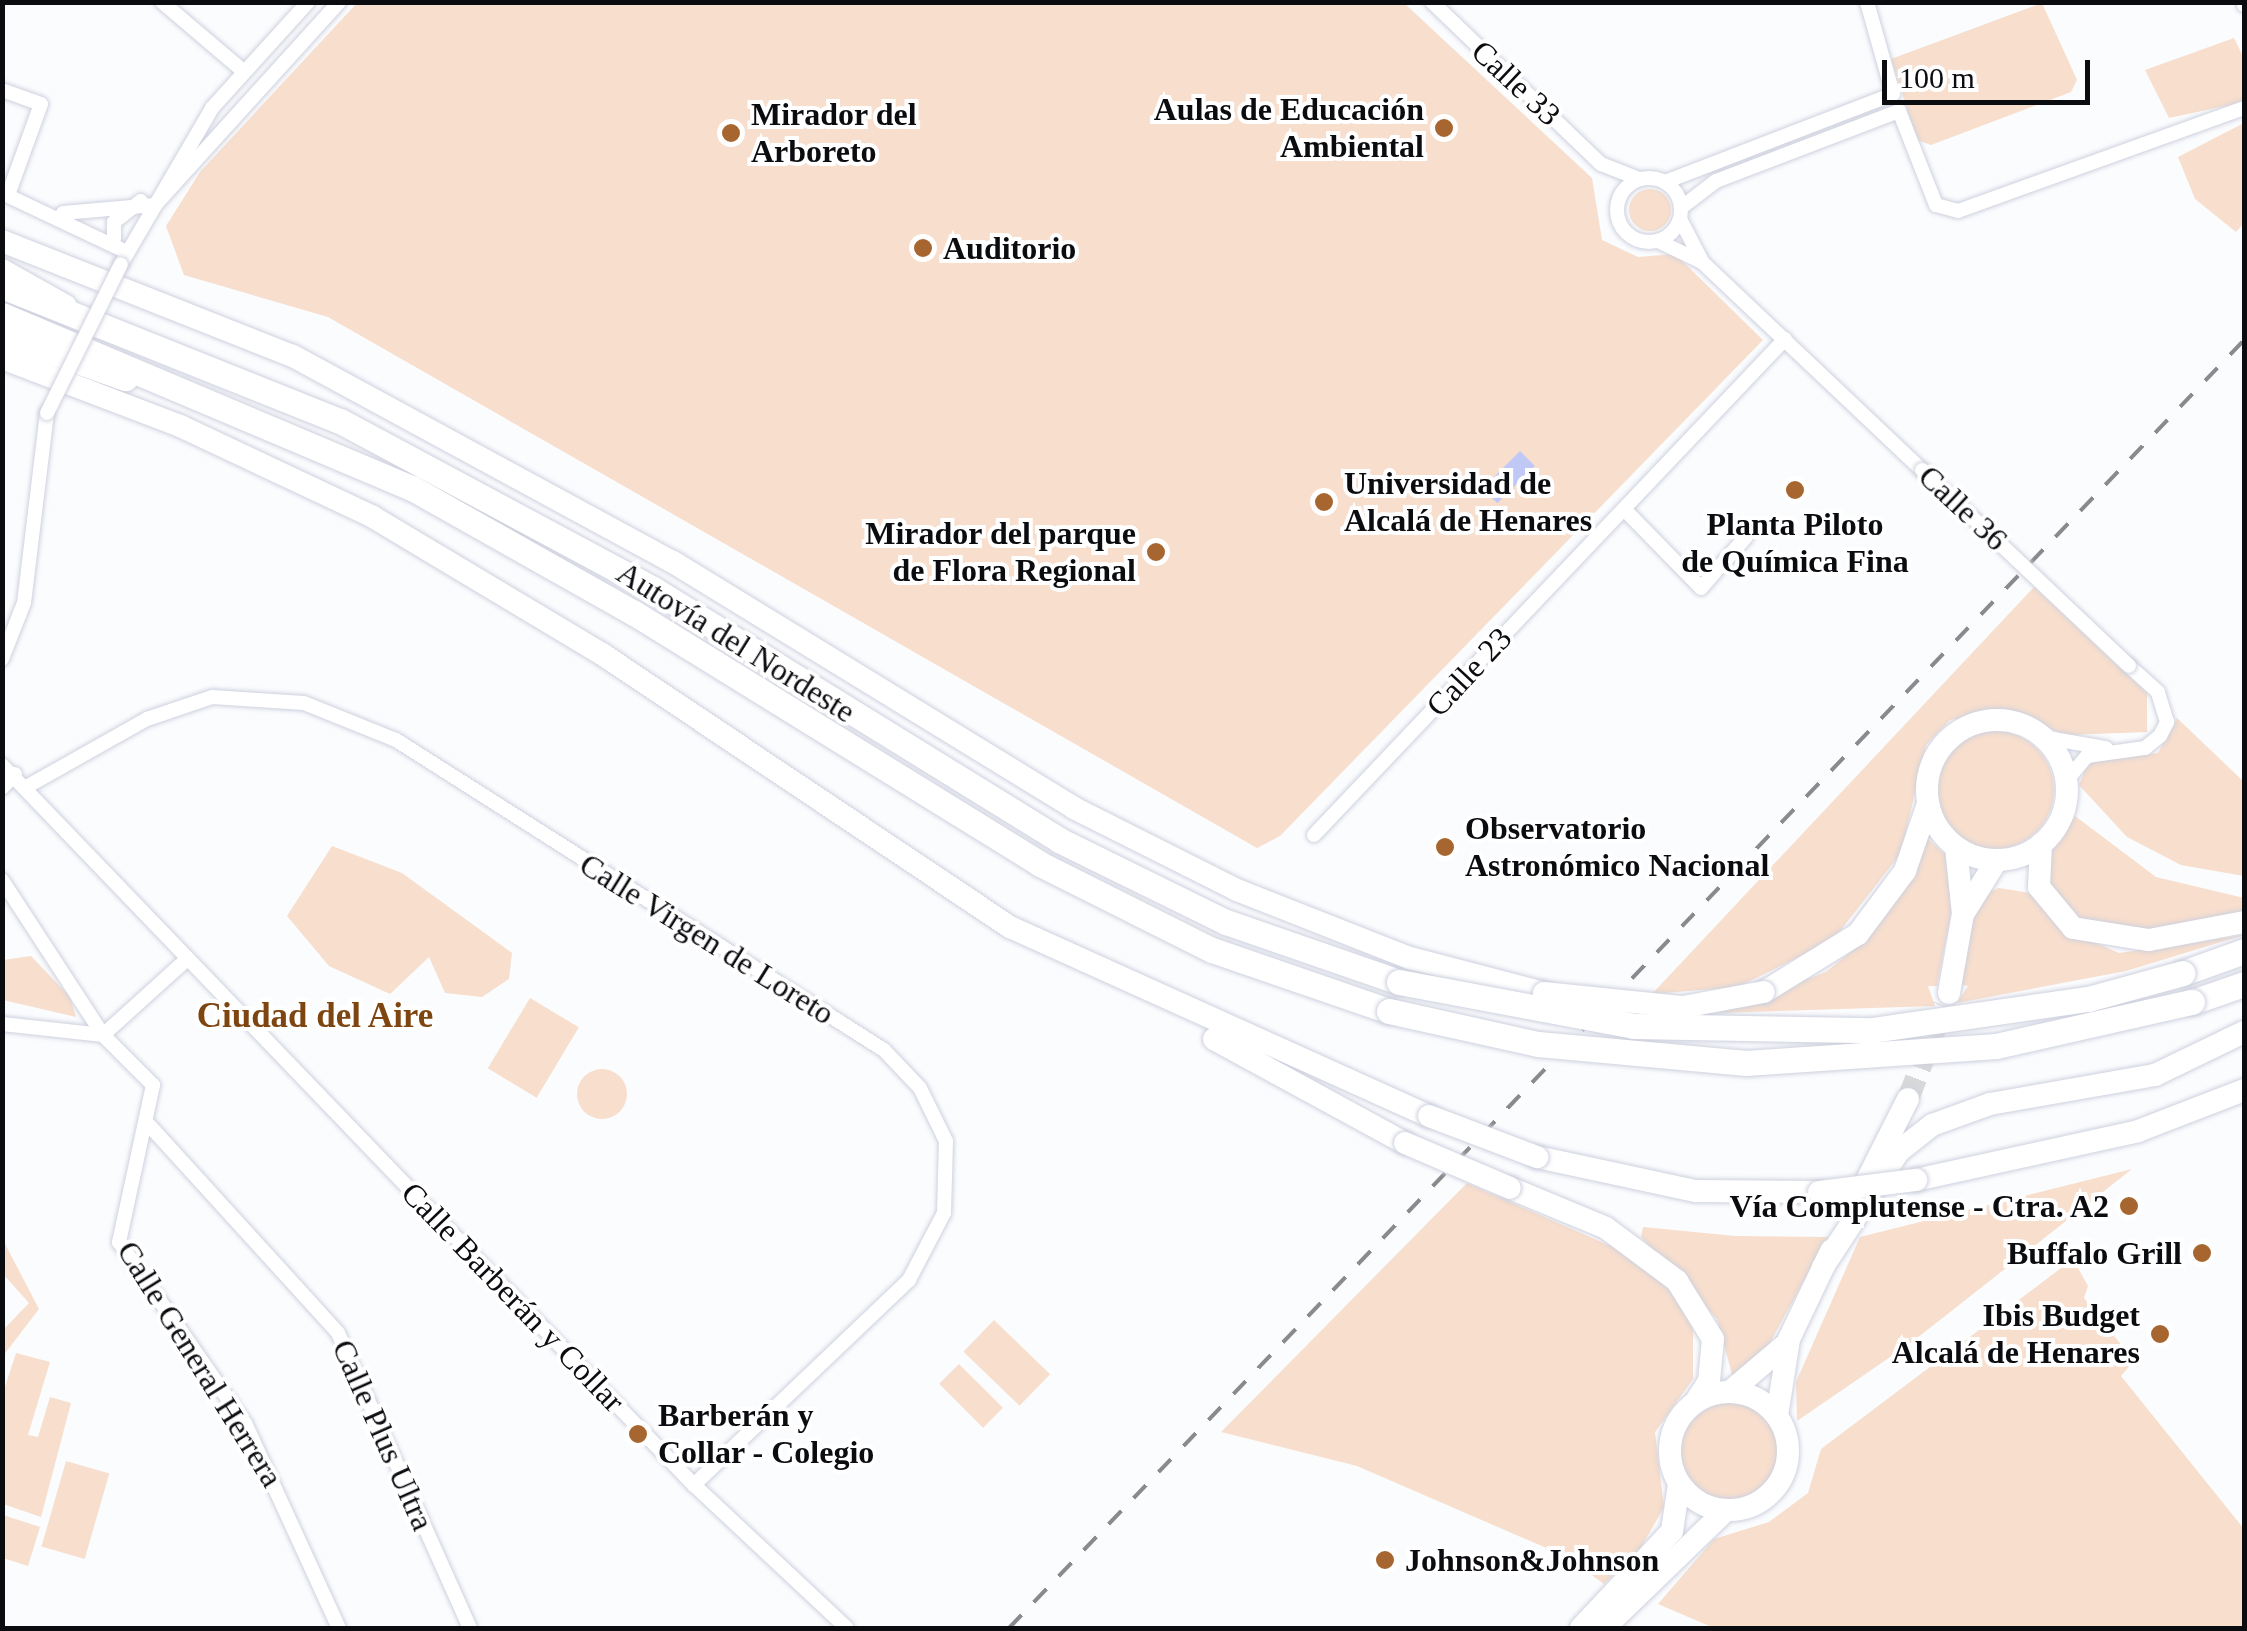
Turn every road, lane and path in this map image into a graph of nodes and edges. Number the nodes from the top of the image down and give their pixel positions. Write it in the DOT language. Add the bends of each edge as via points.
graph roads {
  1 [pos="162,2"];
  2 [pos="308,2"];
  3 [pos="339,2"];
  4 [pos="1432,2"];
  5 [pos="1867,2"];
  6 [pos="242,71"];
  7 [pos="2,90"];
  8 [pos="1893,94"];
  9 [pos="1899,111"];
  10 [pos="2243,112"];
  11 [pos="1600,164"];
  12 [pos="1640,179"];
  13 [pos="1666,182"];
  14 [pos="5,194"];
  15 [pos="1618,201"];
  16 [pos="148,202"];
  17 [pos="58,212"];
  18 [pos="1681,213"];
  19 [pos="114,239"];
  20 [pos="1658,241"];
  21 [pos="2,242"];
  22 [pos="124,258"];
  23 [pos="1702,262"];
  24 [pos="2,270"];
  25 [pos="2,286"];
  26 [pos="69,308"];
  27 [pos="2,315"];
  28 [pos="2,334"];
  29 [pos="1785,339"];
  30 [pos="2,358"];
  31 [pos="328,448"];
  32 [pos="1624,509"];
  33 [pos="1746,537"];
  34 [pos="2,659"];
  35 [pos="2042,737"];
  36 [pos="2122,751"];
  37 [pos="9,770"];
  38 [pos="2066,781"];
  39 [pos="28,786"];
  40 [pos="2,788"];
  41 [pos="1928,804"];
  42 [pos="1314,835"];
  43 [pos="1059,840"];
  44 [pos="2041,844"];
  45 [pos="1956,847"];
  46 [pos="1997,860"];
  47 [pos="2,880"];
  48 [pos="1964,914"];
  49 [pos="2244,922"];
  50 [pos="1010,927"];
  51 [pos="1348,950"];
  52 [pos="2244,952"];
  53 [pos="187,959"];
  54 [pos="1405,969"];
  55 [pos="2244,984"];
  56 [pos="1949,993"];
  57 [pos="2,1024"];
  58 [pos="2244,1032"];
  59 [pos="103,1035"];
  60 [pos="2244,1090"];
  61 [pos="1908,1099"];
  62 [pos="149,1125"];
  63 [pos="1823,1267"];
  64 [pos="1789,1340"];
  65 [pos="1731,1391"];
  66 [pos="1696,1401"];
  67 [pos="1778,1416"];
  68 [pos="1679,1484"];
  69 [pos="694,1485"];
  70 [pos="1726,1510"];
  71 [pos="1591,1627"];
  72 [pos="339,1628"];
  73 [pos="470,1628"];
  74 [pos="847,1628"];
  1 -- 6 [label="street"];
  2 -- 6 [label="street"];
  3 -- 16 [label="street"];
  4 -- 11 [label="street, Calle 33"];
  5 -- 8 [label="street"];
  6 -- 16 [label="street"];
  7 -- 14 [label="street" via="41,104"];
  8 -- 9 [label="street"];
  8 -- 13 [label="street"];
  9 -- 10 [label="street" via="1936,205 1958,210"];
  9 -- 18 [label="street" via="1716,180"];
  11 -- 12 [label="street, Calle 33"];
  11 -- 15 [label="street, Calle 33"];
  12 -- 13 [label="street"];
  12 -- 15 [label="street"];
  13 -- 18 [label="street"];
  14 -- 17 [label="street"];
  15 -- 20 [label="street" via="1624,230"];
  16 -- 17 [label="street"];
  16 -- 19 [label="street" via="114,222"];
  16 -- 22 [label="street"];
  17 -- 19 [label="street"];
  18 -- 20 [label="street"];
  18 -- 23 [label="street, Calle 36"];
  19 -- 22 [label="street"];
  20 -- 23 [label="street, Calle 36"];
  21 -- 54 [label="main road" via="293,356 673,562 1074,808"];
  22 -- 34 [label="street, bridge" via="46,414 24,602"];
  23 -- 29 [label="street, Calle 36"];
  24 -- 26 [label="main road"];
  25 -- 26 [label="highway, Autovía del Nordeste"];
  26 -- 43 [label="highway, Autovía del Nordeste" via="340,421 511,508"];
  27 -- 31 [label="highway"];
  28 -- 31 [label="highway"];
  29 -- 32 [label="street, Calle 23"];
  29 -- 36 [label="street, Calle 36, bridge" via="2158,692 2167,722 2145,748"];
  30 -- 50 [label="main road" via="180,426 373,517 602,654"];
  31 -- 55 [label="highway, bridge" via="619,604 1040,864 1212,950 1390,1012 1538,1044 1746,1064 1996,1046"];
  32 -- 33 [label="street" via="1701,588"];
  32 -- 42 [label="street, Calle 23"];
  35 -- 36 [label="street"];
  35 -- 38 [label="main road"];
  35 -- 41 [label="main road" via="2002,720 1961,730 1932,762"];
  36 -- 38 [label="street, Calle 36" via="2087,756"];
  37 -- 39 [label="street, Calle Barberán y Collar"];
  37 -- 40 [label="street"];
  38 -- 44 [label="main road" via="2063,812"];
  39 -- 53 [label="street, Calle Barberán y Collar"];
  39 -- 69 [label="street, Calle Virgen de Loreto" via="147,719 212,697 304,704 396,740 884,1050 920,1088 946,1141 944,1213 909,1280"];
  41 -- 45 [label="main road"];
  41 -- 54 [label="main road, bridge" via="1905,871 1858,934 1764,992 1683,1007"];
  43 -- 51 [label="highway"];
  43 -- 54 [label="highway, Autovía del Nordeste" via="1226,922"];
  44 -- 46 [label="main road"];
  44 -- 49 [label="main road" via="2039,887 2073,928 2148,940"];
  45 -- 46 [label="main road"];
  45 -- 48 [label="main road"];
  46 -- 48 [label="main road"];
  47 -- 59 [label="street"];
  48 -- 56 [label="main road"];
  50 -- 60 [label="main road, bridge" via="1430,1116 1537,1156 1696,1190 1819,1192 1916,1180 2138,1131"];
  50 -- 66 [label="main road, bridge" via="1066,968 1405,1143 1606,1228 1678,1282 1713,1338 1716,1358"];
  51 -- 54 [label="main road"];
  52 -- 54 [label="highway, Autovía del Nordeste, bridge" via="2088,998 1854,1030 1633,1026"];
  53 -- 59 [label="street"];
  53 -- 69 [label="street, Calle Barberán y Collar"];
  57 -- 59 [label="street"];
  58 -- 63 [label="main road" via="2154,1075 1990,1104 1932,1125 1898,1151"];
  59 -- 62 [label="street, Calle General Herrera" via="153,1085"];
  61 -- 63 [label="main road"];
  62 -- 72 [label="street, Calle General Herrera" via="119,1242 245,1424"];
  62 -- 73 [label="street, Calle Plus Ultra" via="338,1332"];
  63 -- 64 [label="main road"];
  64 -- 65 [label="main road"];
  64 -- 67 [label="main road"];
  65 -- 66 [label="main road"];
  65 -- 67 [label="main road"];
  66 -- 68 [label="main road" via="1673,1430"];
  67 -- 70 [label="main road" via="1788,1442 1780,1481 1763,1500"];
  68 -- 70 [label="main road"];
  68 -- 71 [label="main road" via="1672,1531"];
  69 -- 74 [label="street, Calle Barberán y Collar"];
  70 -- 71 [label="main road"];
}
